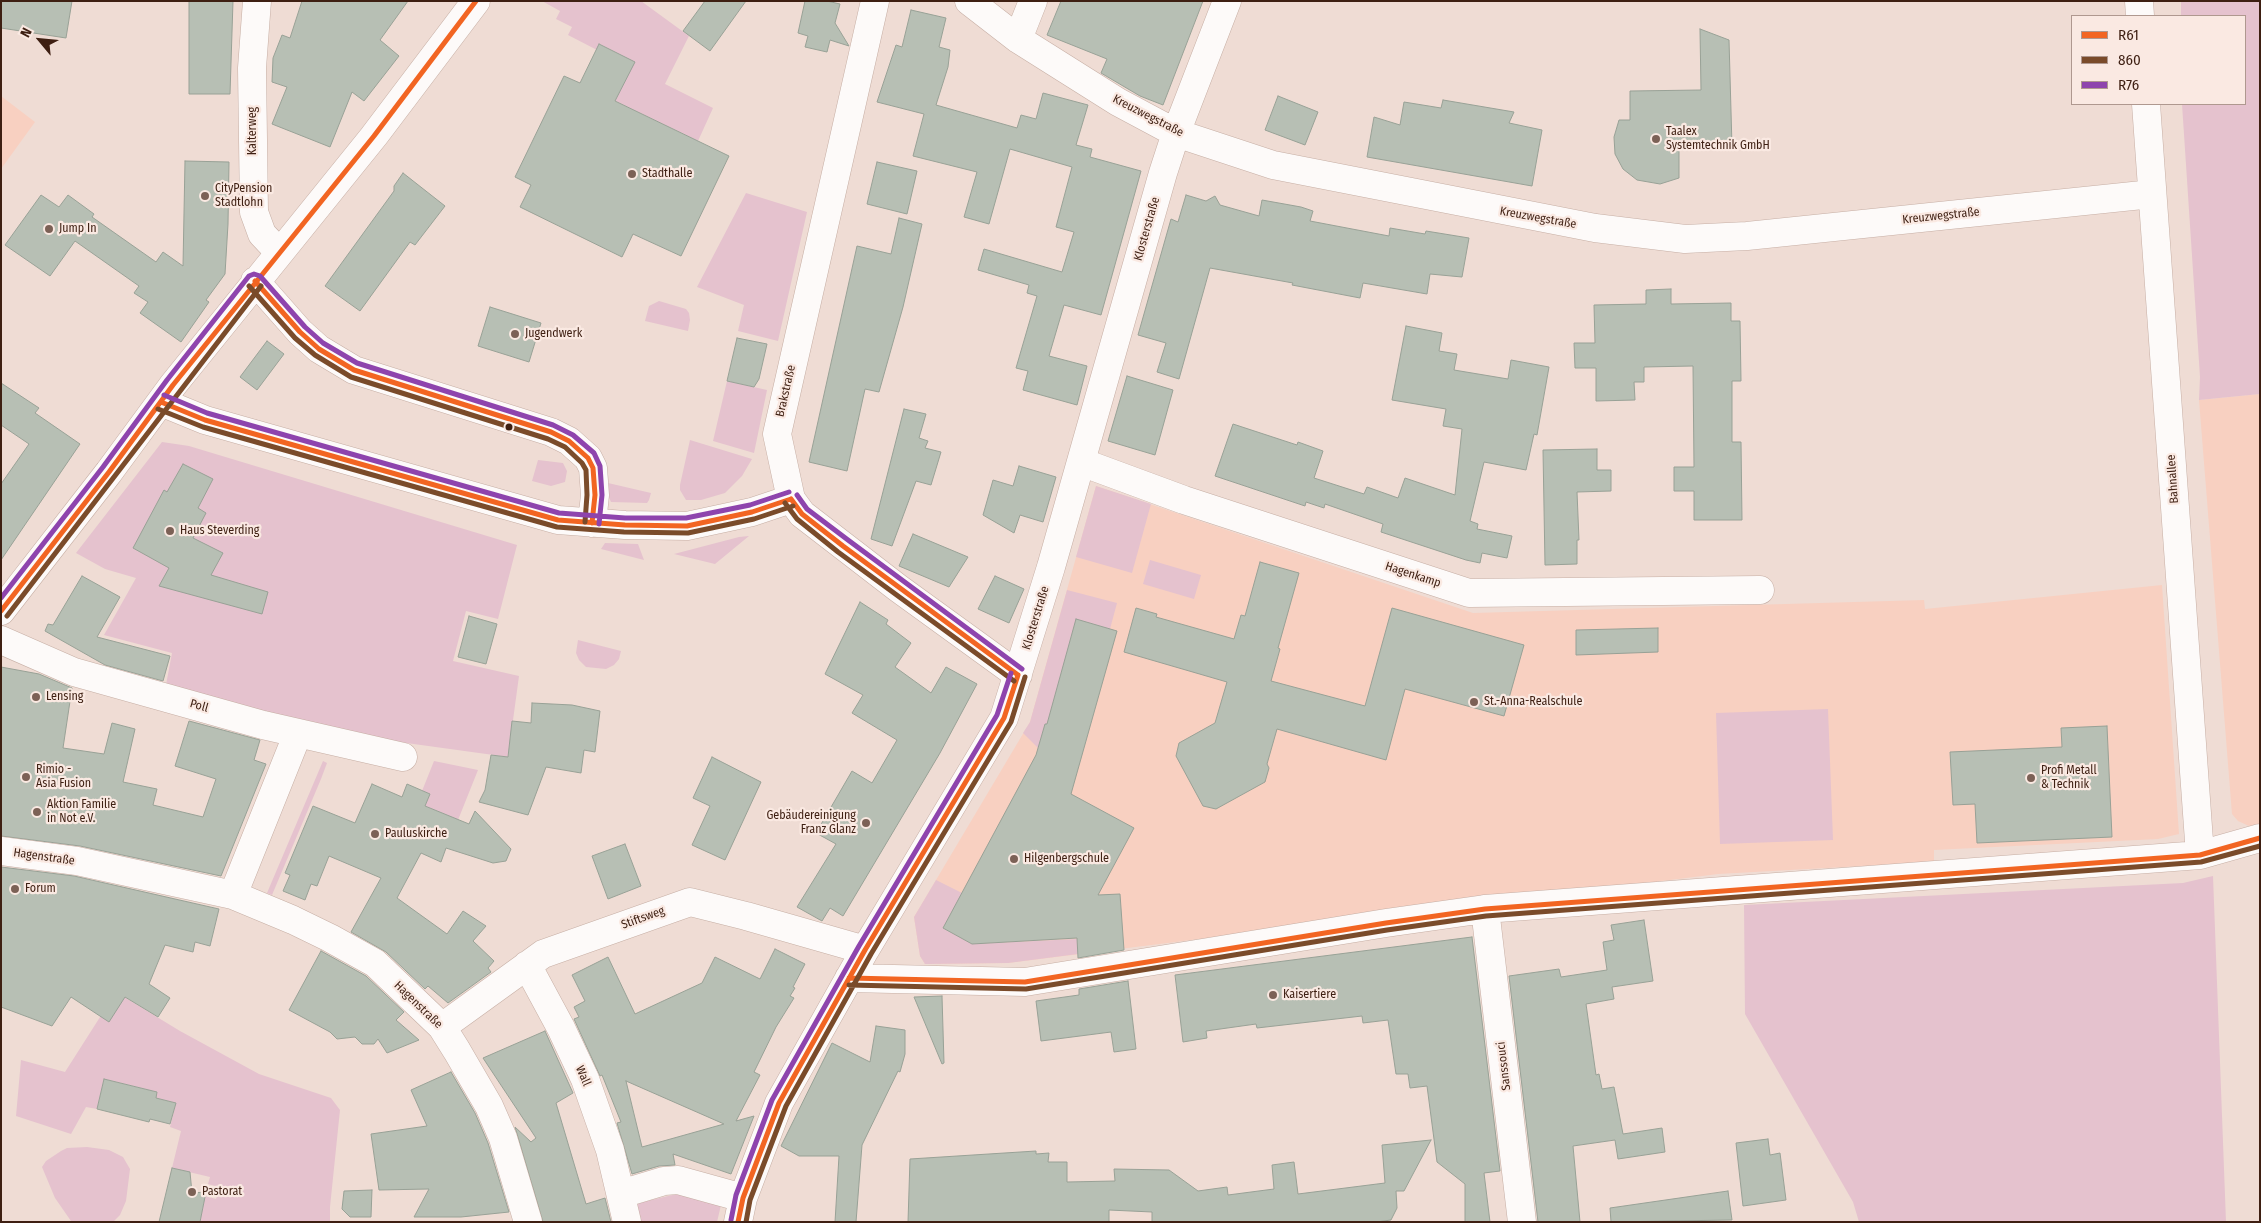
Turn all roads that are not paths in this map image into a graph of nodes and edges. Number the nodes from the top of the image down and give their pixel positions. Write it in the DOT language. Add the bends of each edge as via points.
graph roads {
  1 [pos="257,1"];
  2 [pos="476,1"];
  3 [pos="875,1"];
  4 [pos="969,1"];
  5 [pos="1033,1"];
  6 [pos="1227,1"];
  7 [pos="2139,1"];
  8 [pos="2140,15"];
  9 [pos="1018,39"];
  10 [pos="2146,105"];
  11 [pos="1176,133"];
  12 [pos="2152,194"];
  13 [pos="279,252"];
  14 [pos="255,281"];
  15 [pos="161,402"];
  16 [pos="1081,462"];
  17 [pos="791,499"];
  18 [pos="592,523"];
  19 [pos="1760,590"];
  20 [pos="1,611"];
  21 [pos="1,640"];
  22 [pos="1018,675"];
  23 [pos="298,733"];
  24 [pos="402,757"];
  25 [pos="2260,838"];
  26 [pos="1,851"];
  27 [pos="2200,855"];
  28 [pos="233,895"];
  29 [pos="1485,910"];
  30 [pos="865,950"];
  31 [pos="527,965"];
  32 [pos="849,978"];
  33 [pos="442,1027"];
  34 [pos="621,1194"];
  35 [pos="740,1210"];
  36 [pos="528,1222"];
  37 [pos="627,1222"];
  38 [pos="1522,1222"];
  1 -- 13 [label="street, Kalterweg" via="252,68 254,212 262,234"];
  2 -- 13 [label="street" via="374,136"];
  3 -- 17 [label="street, Brakstraße" via="777,434"];
  4 -- 9 [label="street, Kreuzwegstraße"];
  5 -- 9 [label="street"];
  6 -- 11 [label="street, Klosterstraße"];
  7 -- 8 [label="street"];
  9 -- 11 [label="street, Kreuzwegstraße" via="1118,102"];
  10 -- 12 [label="street, Bahnallee"];
  11 -- 12 [label="street, Kreuzwegstraße" via="1273,165 1513,214 1686,239 1747,236"];
  11 -- 16 [label="street, Klosterstraße"];
  12 -- 27 [label="street, Bahnallee"];
  13 -- 14 [label="street"];
  14 -- 15 [label="street"];
  14 -- 18 [label="street" via="300,332 354,370 551,432 569,441 588,458 593,468"];
  15 -- 18 [label="street" via="205,420 542,517"];
  15 -- 20 [label="street"];
  16 -- 19 [label="street, Hagenkamp" via="1208,508 1469,593"];
  16 -- 22 [label="street, Klosterstraße"];
  17 -- 18 [label="street" via="752,512 687,526"];
  17 -- 22 [label="street, Brakstraße" via="802,514 843,546"];
  21 -- 23 [label="street, Poll" via="74,672"];
  22 -- 30 [label="street, Klosterstraße" via="1004,718"];
  23 -- 24 [label="street, Poll"];
  23 -- 28 [label="street"];
  25 -- 27 [label="street"];
  26 -- 28 [label="street, Hagenstraße" via="77,861"];
  27 -- 29 [label="street"];
  28 -- 33 [label="street, Hagenstraße" via="323,934 374,963"];
  29 -- 32 [label="street" via="1025,982"];
  29 -- 38 [label="street, Sanssouci"];
  30 -- 31 [label="street, Stiftsweg" via="690,902 543,954"];
  30 -- 32 [label="street, Klosterstraße"];
  31 -- 33 [label="street, Stiftsweg"];
  31 -- 34 [label="street, Wall" via="585,1079 610,1150"];
  32 -- 35 [label="street, Klosterstraße" via="779,1103"];
  33 -- 36 [label="street, Hagenstraße" via="500,1130"];
  34 -- 35 [label="street" via="678,1180"];
  34 -- 37 [label="street, Wall"];
}
